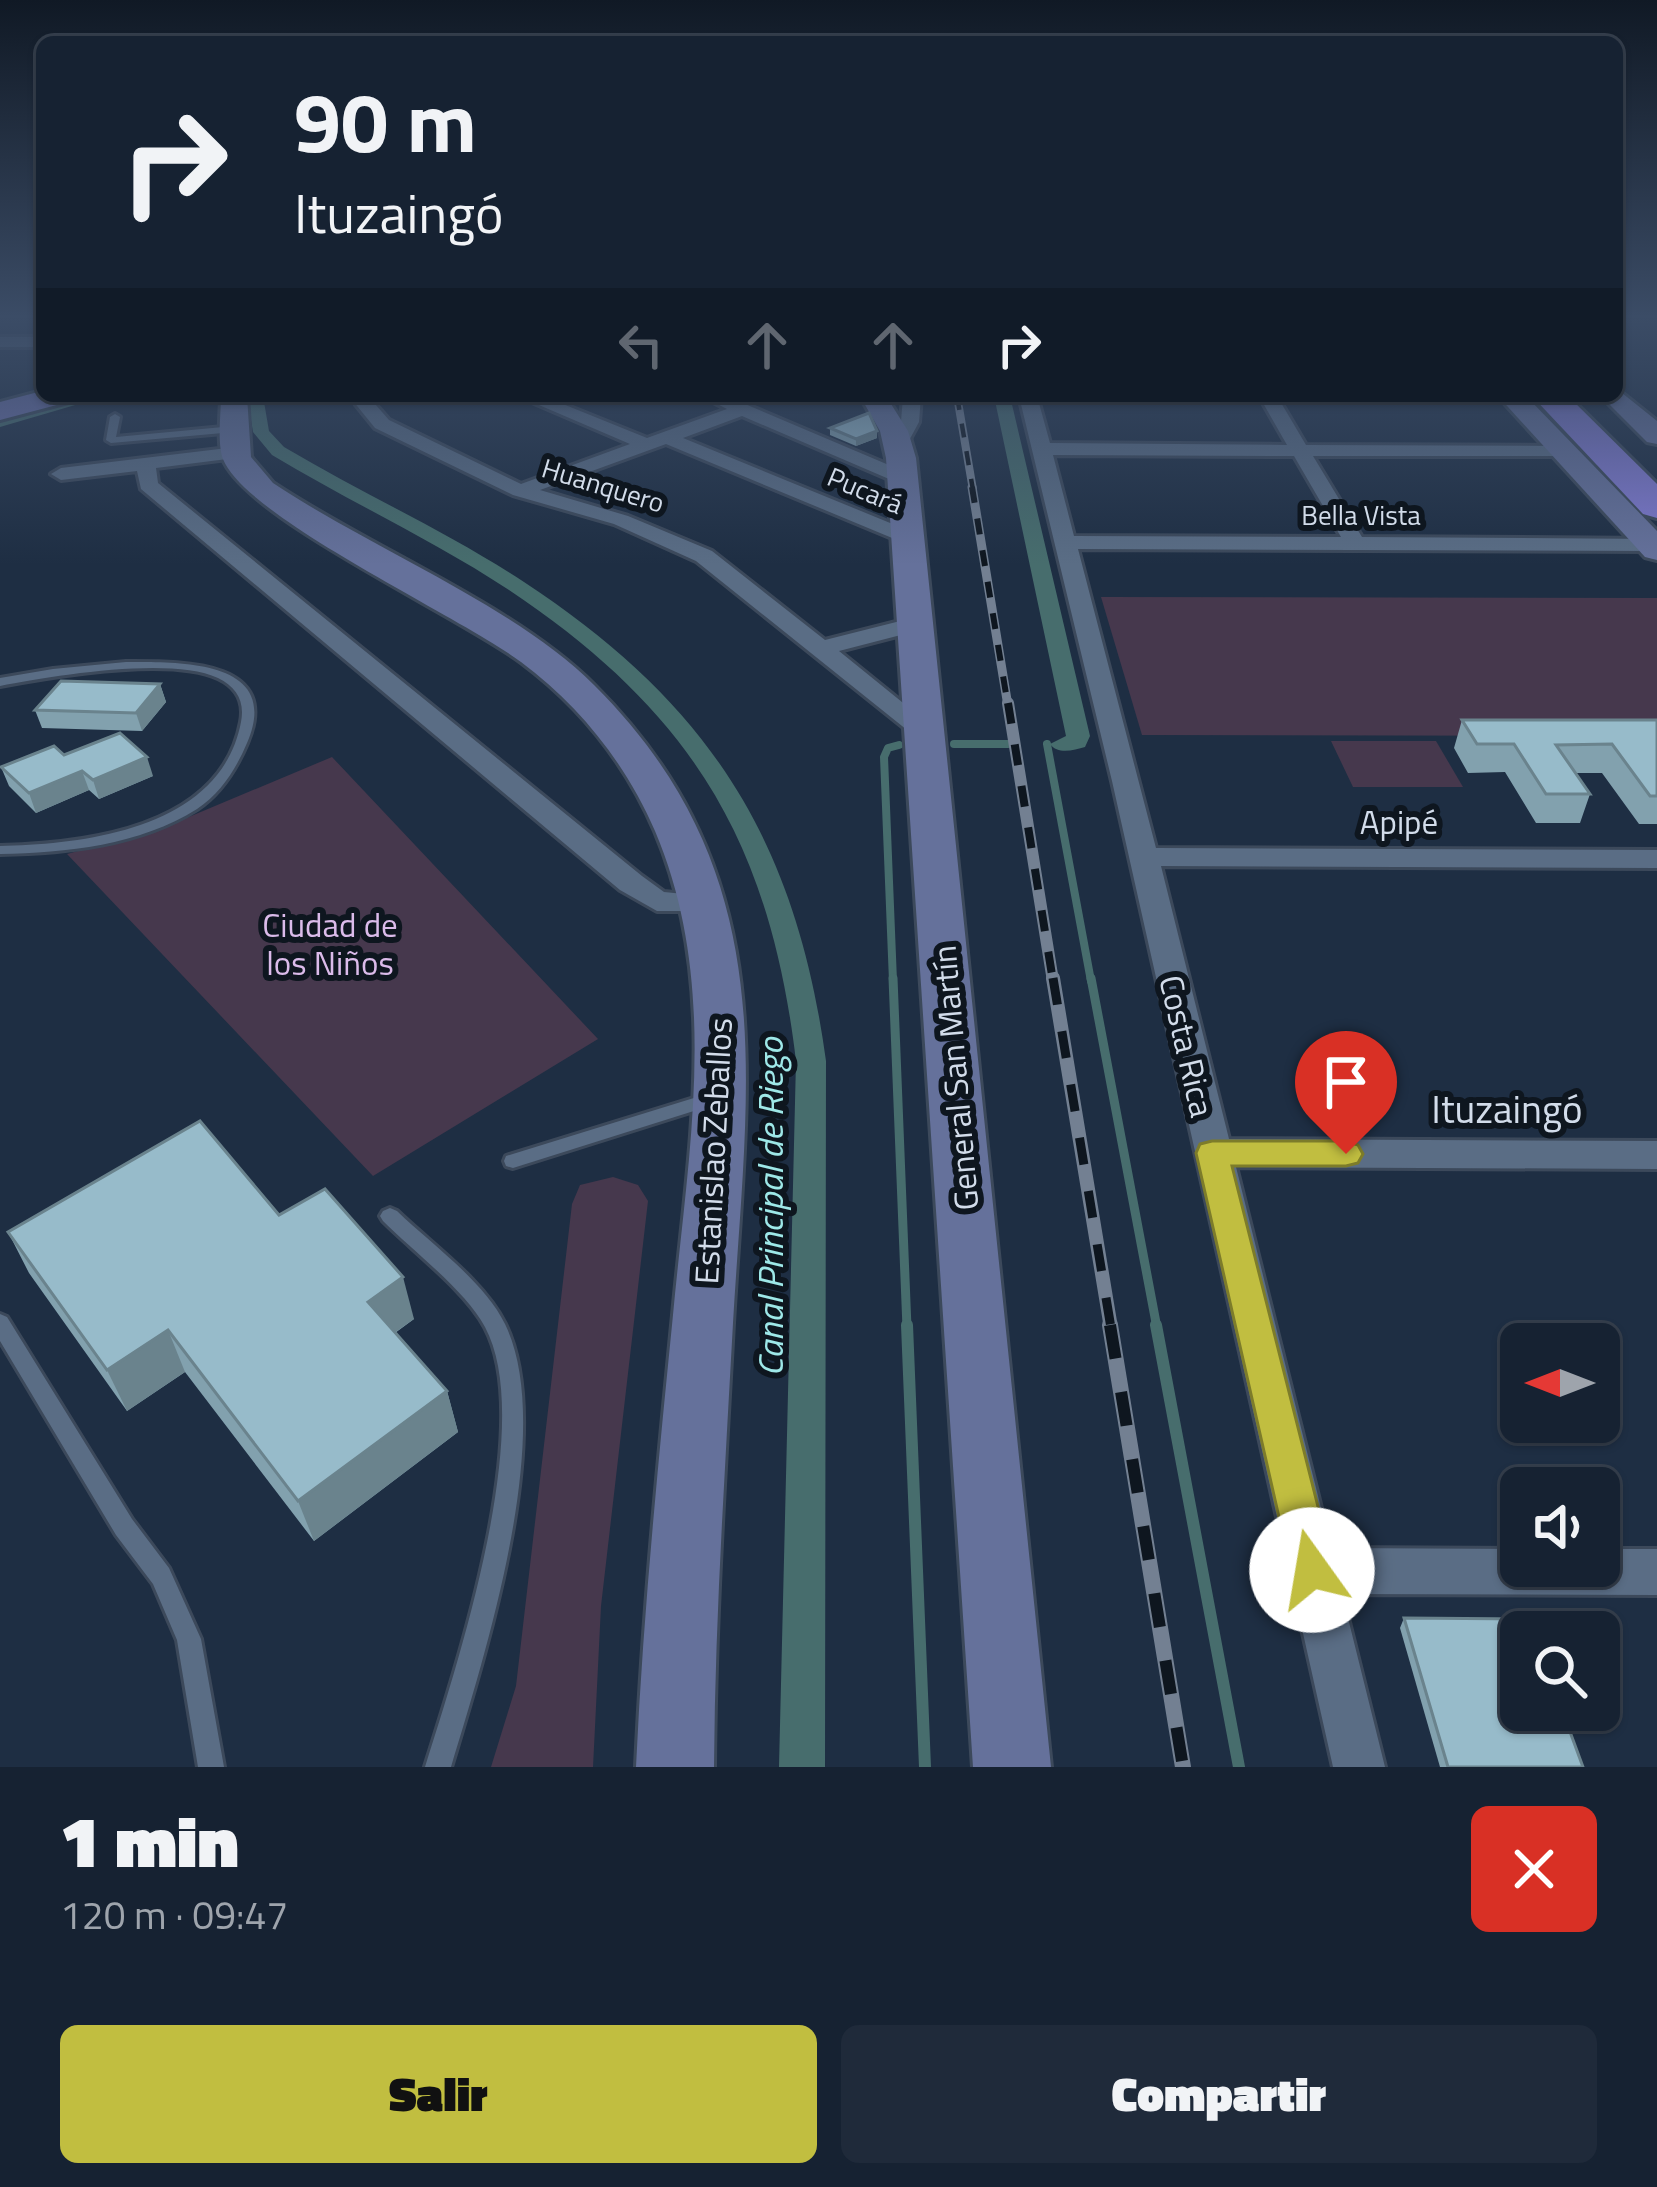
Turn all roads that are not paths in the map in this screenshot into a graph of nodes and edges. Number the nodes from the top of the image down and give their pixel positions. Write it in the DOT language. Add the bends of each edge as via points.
graph roads {
  1 [pos="36,402"];
  2 [pos="363,402"];
  3 [pos="544,402"];
  4 [pos="724,402"];
  5 [pos="772,402"];
  6 [pos="877,402"];
  7 [pos="1029,402"];
  8 [pos="1272,402"];
  9 [pos="1516,402"];
  10 [pos="1555,402"];
  11 [pos="1574,402"];
  12 [pos="1620,402"];
  13 [pos="742,410"];
  14 [pos="0,411"];
  15 [pos="115,416"];
  16 [pos="235,426"];
  17 [pos="797,436"];
  18 [pos="1657,436"];
  19 [pos="904,439"];
  20 [pos="657,441"];
  21 [pos="1041,449"];
  22 [pos="1300,450"];
  23 [pos="1564,452"];
  24 [pos="146,465"];
  25 [pos="61,474"];
  26 [pos="1657,484"];
  27 [pos="520,491"];
  28 [pos="1657,506"];
  29 [pos="909,539"];
  30 [pos="1065,542"];
  31 [pos="1355,543"];
  32 [pos="1655,546"];
  33 [pos="916,624"];
  34 [pos="824,648"];
  35 [pos="0,682"];
  36 [pos="926,731"];
  37 [pos="0,850"];
  38 [pos="1142,857"];
  39 [pos="1657,859"];
  40 [pos="703,904"];
  41 [pos="719,1096"];
  42 [pos="1212,1153"];
  43 [pos="1657,1155"];
  44 [pos="513,1161"];
  45 [pos="390,1216"];
  46 [pos="0,1323"];
  47 [pos="1312,1570"];
  48 [pos="1657,1572"];
  49 [pos="211,1767"];
  50 [pos="438,1767"];
  51 [pos="675,1767"];
  52 [pos="1012,1767"];
  53 [pos="1359,1767"];
  1 -- 14 [label="main road"];
  2 -- 27 [label="street, Huanquero" via="382,424"];
  3 -- 20 [label="street, Pucará"];
  4 -- 13 [label="street"];
  5 -- 17 [label="street"];
  6 -- 19 [label="street, General San Martín"];
  7 -- 21 [label="street, Costa Rica"];
  8 -- 22 [label="street"];
  9 -- 23 [label="street"];
  10 -- 28 [label="highway"];
  11 -- 26 [label="highway"];
  12 -- 18 [label="street"];
  13 -- 17 [label="street"];
  13 -- 20 [label="street"];
  15 -- 16 [label="lane" via="110,440"];
  16 -- 24 [label="street"];
  16 -- 40 [label="street, Estanislao Zeballos" via="251,480 274,498 532,653 579,691 671,820"];
  17 -- 19 [label="street"];
  19 -- 29 [label="street, General San Martín"];
  20 -- 27 [label="street"];
  20 -- 29 [label="street, Pucará"];
  21 -- 22 [label="street"];
  21 -- 30 [label="street, Costa Rica"];
  22 -- 23 [label="street"];
  22 -- 31 [label="street"];
  23 -- 32 [label="street"];
  24 -- 25 [label="street"];
  24 -- 40 [label="street" via="148,485 631,883 657,901"];
  27 -- 34 [label="street, Huanquero" via="686,546"];
  29 -- 33 [label="street, General San Martín"];
  30 -- 31 [label="street, Bella Vista"];
  30 -- 38 [label="street, Costa Rica"];
  31 -- 32 [label="street, Bella Vista"];
  33 -- 34 [label="street"];
  33 -- 36 [label="street, General San Martín"];
  34 -- 36 [label="street, Huanquero"];
  35 -- 37 [label="lane" via="100,668 216,673 239,685 248,726 213,789 178,813 105,838"];
  36 -- 52 [label="street, General San Martín"];
  38 -- 39 [label="street, Apipé"];
  38 -- 42 [label="street, Costa Rica"];
  40 -- 41 [label="street, Estanislao Zeballos" via="721,986"];
  41 -- 44 [label="lane"];
  41 -- 51 [label="street, Estanislao Zeballos"];
  42 -- 43 [label="street, Ituzaingó"];
  42 -- 47 [label="street, Costa Rica"];
  45 -- 50 [label="lane" via="495,1323 511,1362 513,1456"];
  46 -- 49 [label="lane" via="161,1576 189,1639"];
  47 -- 48 [label="street"];
  47 -- 53 [label="street, Costa Rica"];
}
